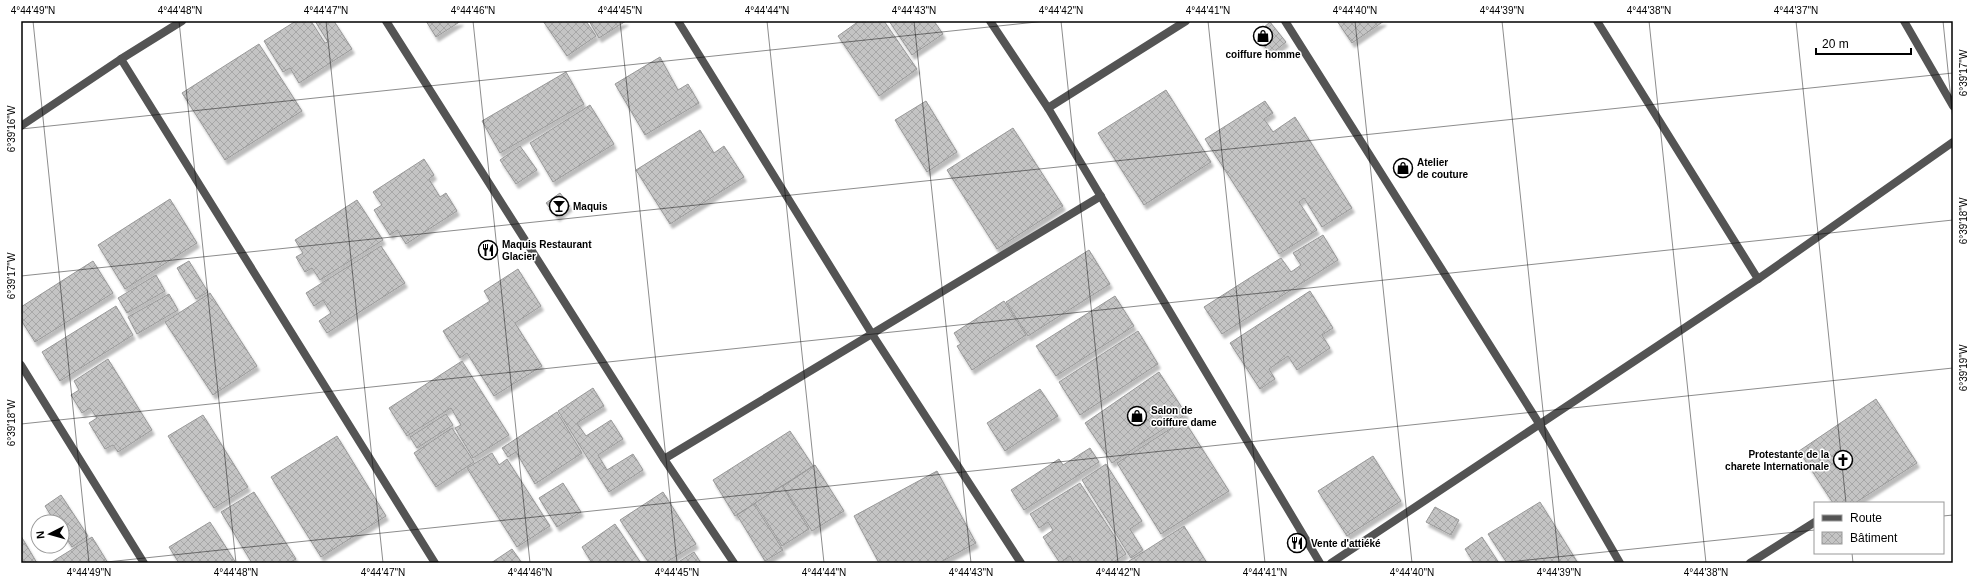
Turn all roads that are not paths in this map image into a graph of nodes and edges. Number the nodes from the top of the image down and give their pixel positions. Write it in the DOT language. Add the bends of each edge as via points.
graph roads {
  1 [pos="182,21"];
  2 [pos="386,21"];
  3 [pos="678,21"];
  4 [pos="990,21"];
  5 [pos="1186,21"];
  6 [pos="1285,21"];
  7 [pos="1596,21"];
  8 [pos="1904,21"];
  9 [pos="121,59"];
  10 [pos="1953,106"];
  11 [pos="1048,108"];
  12 [pos="21,126"];
  13 [pos="1953,142"];
  14 [pos="1101,196"];
  15 [pos="1758,279"];
  16 [pos="872,334"];
  17 [pos="21,365"];
  18 [pos="1540,425"];
  19 [pos="664,459"];
  20 [pos="1814,523"];
  21 [pos="144,563"];
  22 [pos="435,563"];
  23 [pos="734,563"];
  24 [pos="1021,563"];
  25 [pos="1320,563"];
  26 [pos="1332,563"];
  27 [pos="1620,563"];
  28 [pos="1750,563"];
  1 -- 9 [label="street"];
  2 -- 19 [label="street"];
  3 -- 16 [label="street"];
  4 -- 11 [label="street"];
  5 -- 11 [label="street"];
  6 -- 18 [label="street"];
  7 -- 15 [label="street"];
  8 -- 10 [label="street"];
  9 -- 12 [label="street"];
  9 -- 22 [label="street"];
  11 -- 14 [label="street"];
  13 -- 15 [label="street"];
  14 -- 16 [label="street"];
  14 -- 25 [label="street"];
  15 -- 18 [label="street"];
  16 -- 19 [label="street"];
  16 -- 24 [label="street"];
  17 -- 21 [label="street"];
  18 -- 26 [label="street"];
  18 -- 27 [label="street"];
  19 -- 23 [label="street"];
  20 -- 28 [label="street"];
}
